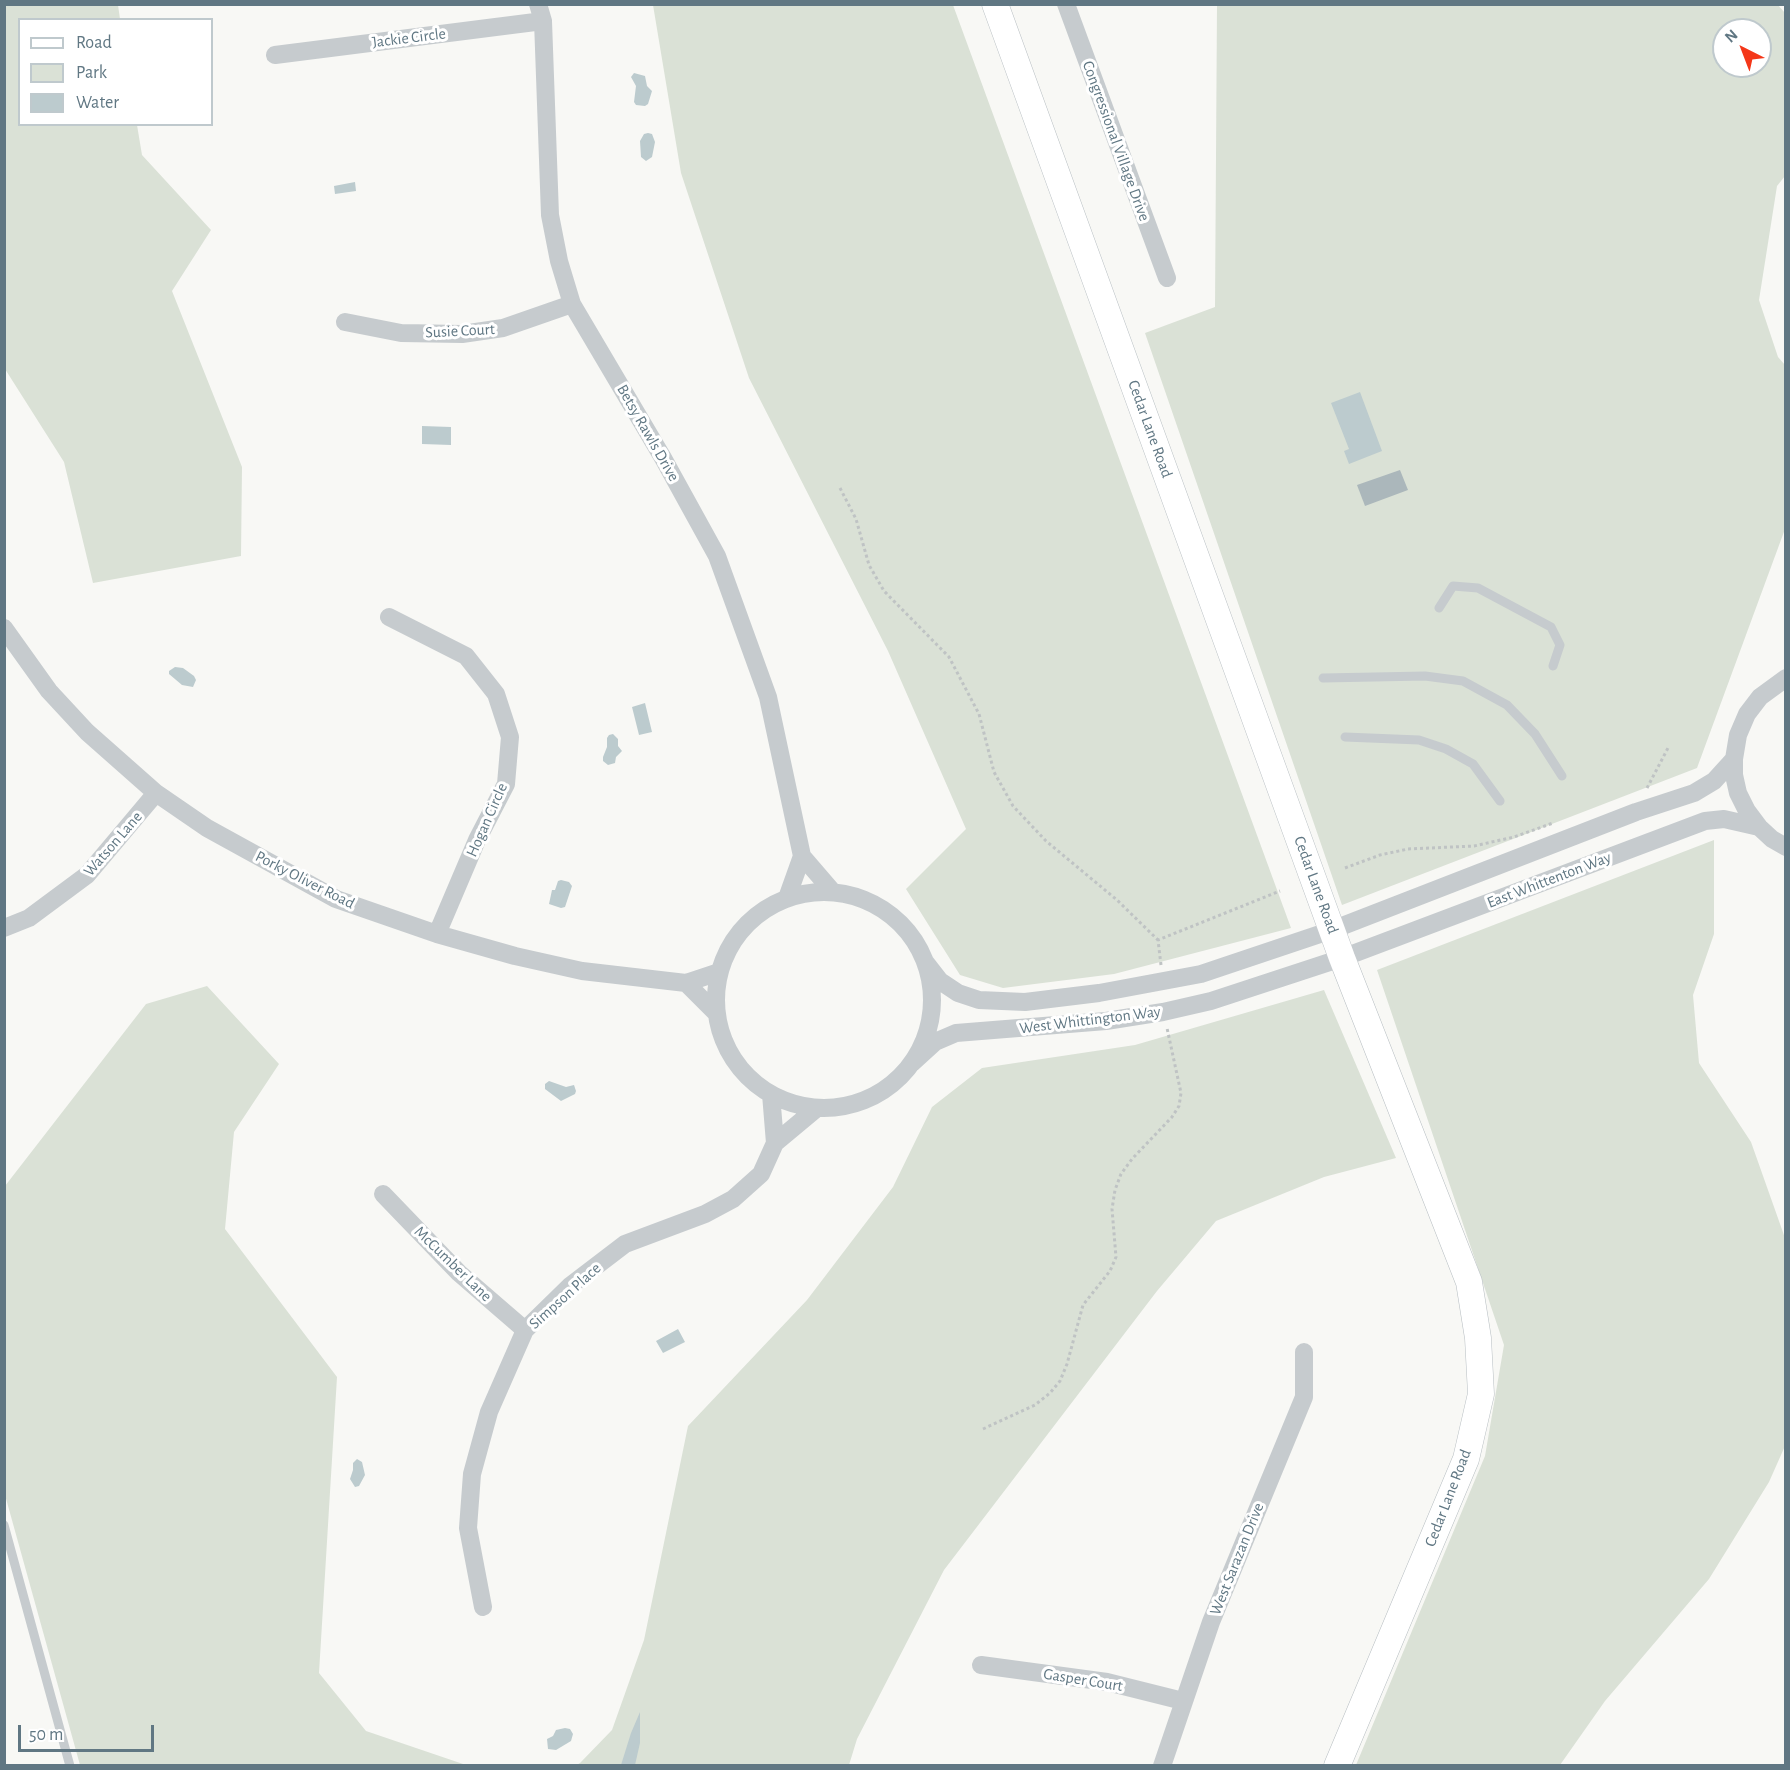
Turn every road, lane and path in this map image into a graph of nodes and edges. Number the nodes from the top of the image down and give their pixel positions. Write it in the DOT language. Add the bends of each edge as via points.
graph roads {
  1 [pos="995,4"];
  2 [pos="1066,4"];
  3 [pos="541,13"];
  4 [pos="275,55"];
  5 [pos="1167,278"];
  6 [pos="572,304"];
  7 [pos="345,322"];
  8 [pos="840,488"];
  9 [pos="1439,608"];
  10 [pos="389,617"];
  11 [pos="4,628"];
  12 [pos="1553,666"];
  13 [pos="1323,678"];
  14 [pos="1785,678"];
  15 [pos="1345,737"];
  16 [pos="1668,748"];
  17 [pos="1734,759"];
  18 [pos="1562,776"];
  19 [pos="1639,792"];
  20 [pos="156,793"];
  21 [pos="1500,801"];
  22 [pos="1556,822"];
  23 [pos="1759,827"];
  24 [pos="1785,847"];
  25 [pos="802,856"];
  26 [pos="1345,868"];
  27 [pos="1280,891"];
  28 [pos="833,892"];
  29 [pos="787,898"];
  30 [pos="4,928"];
  31 [pos="1332,930"];
  32 [pos="437,934"];
  33 [pos="1158,940"];
  34 [pos="1342,958"];
  35 [pos="926,963"];
  36 [pos="720,972"];
  37 [pos="1163,982"];
  38 [pos="686,983"];
  39 [pos="1163,1012"];
  40 [pos="717,1014"];
  41 [pos="912,1063"];
  42 [pos="771,1094"];
  43 [pos="817,1108"];
  44 [pos="775,1143"];
  45 [pos="383,1194"];
  46 [pos="525,1330"];
  47 [pos="1304,1352"];
  48 [pos="983,1429"];
  49 [pos="4,1525"];
  50 [pos="483,1607"];
  51 [pos="981,1665"];
  52 [pos="1183,1701"];
  53 [pos="70,1766"];
  54 [pos="1162,1766"];
  55 [pos="1337,1766"];
  1 -- 31 [label="street, Cedar Lane Road"];
  2 -- 5 [label="street, Congressional Village Drive"];
  3 -- 4 [label="street, Jackie Circle"];
  3 -- 6 [label="street, Betsy Rawls Drive" via="550,215"];
  6 -- 7 [label="street, Susie Court" via="503,328 462,334 401,333"];
  6 -- 25 [label="street, Betsy Rawls Drive" via="717,556 768,697"];
  8 -- 33 [label="path" via="856,519 869,565 884,591 949,657 979,714 994,772 1013,806 1046,842 1117,900"];
  9 -- 12 [label="lane" via="1453,586 1478,588 1551,627 1560,645"];
  10 -- 32 [label="street, Hogan Circle" via="466,656 496,694 510,737 506,784"];
  11 -- 20 [label="street, Porky Oliver Road" via="49,691 87,732"];
  13 -- 18 [label="lane" via="1425,676 1462,681 1507,705 1535,734"];
  14 -- 17 [label="street" via="1760,697 1747,714"];
  15 -- 21 [label="lane" via="1419,740 1446,749 1473,764"];
  16 -- 19 [label="path" via="1648,788"];
  17 -- 23 [label="street" via="1738,793"];
  17 -- 31 [label="street, East Whittenton Way" via="1714,781 1694,793"];
  20 -- 30 [label="street, Watson Lane" via="87,875 29,918"];
  20 -- 32 [label="street, Porky Oliver Road" via="207,828 336,899"];
  22 -- 26 [label="path" via="1473,846 1408,849"];
  23 -- 24 [label="street"];
  23 -- 34 [label="street, East Whittenton Way" via="1724,819 1705,821"];
  25 -- 28 [label="street, Betsy Rawls Drive"];
  25 -- 29 [label="street"];
  27 -- 33 [label="path"];
  28 -- 29 [label="street"];
  28 -- 35 [label="street" via="884,909 912,936"];
  29 -- 36 [label="street" via="744,927 726,954"];
  31 -- 34 [label="street, Cedar Lane Road"];
  31 -- 37 [label="street, West Whittington Way" via="1201,974"];
  32 -- 38 [label="street, Porky Oliver Road" via="582,970"];
  33 -- 37 [label="path"];
  34 -- 39 [label="street, West Whittington Way" via="1211,1001"];
  34 -- 55 [label="street, Cedar Lane Road" via="1469,1282 1481,1394 1466,1459"];
  35 -- 37 [label="street, West Whittington Way" via="940,981 979,1000 1025,1002"];
  35 -- 41 [label="street" via="931,1012 926,1036"];
  36 -- 38 [label="street, Porky Oliver Road"];
  36 -- 40 [label="street"];
  38 -- 40 [label="street"];
  39 -- 41 [label="street, West Whittington Way" via="1106,1021 956,1033 935,1042"];
  39 -- 48 [label="path" via="1181,1093 1179,1106 1121,1174 1112,1209 1116,1257 1110,1271 1083,1305 1060,1381 1035,1405"];
  40 -- 42 [label="street" via="733,1059"];
  41 -- 43 [label="street, West Whittington Way" via="871,1097 853,1104"];
  42 -- 43 [label="street"];
  42 -- 44 [label="street, Simpson Place"];
  43 -- 44 [label="street, Simpson Place"];
  44 -- 46 [label="street, Simpson Place" via="761,1174 733,1199 705,1214 625,1244 570,1287"];
  45 -- 46 [label="street, McCumber Lane" via="459,1273"];
  46 -- 50 [label="street, Simpson Place" via="489,1412 472,1474 468,1528"];
  47 -- 52 [label="street, West Sarazan Drive" via="1304,1397 1211,1622"];
  49 -- 53 [label="lane"];
  51 -- 52 [label="street, Gasper Court" via="1107,1682"];
  52 -- 54 [label="street, West Sarazan Drive"];
}
